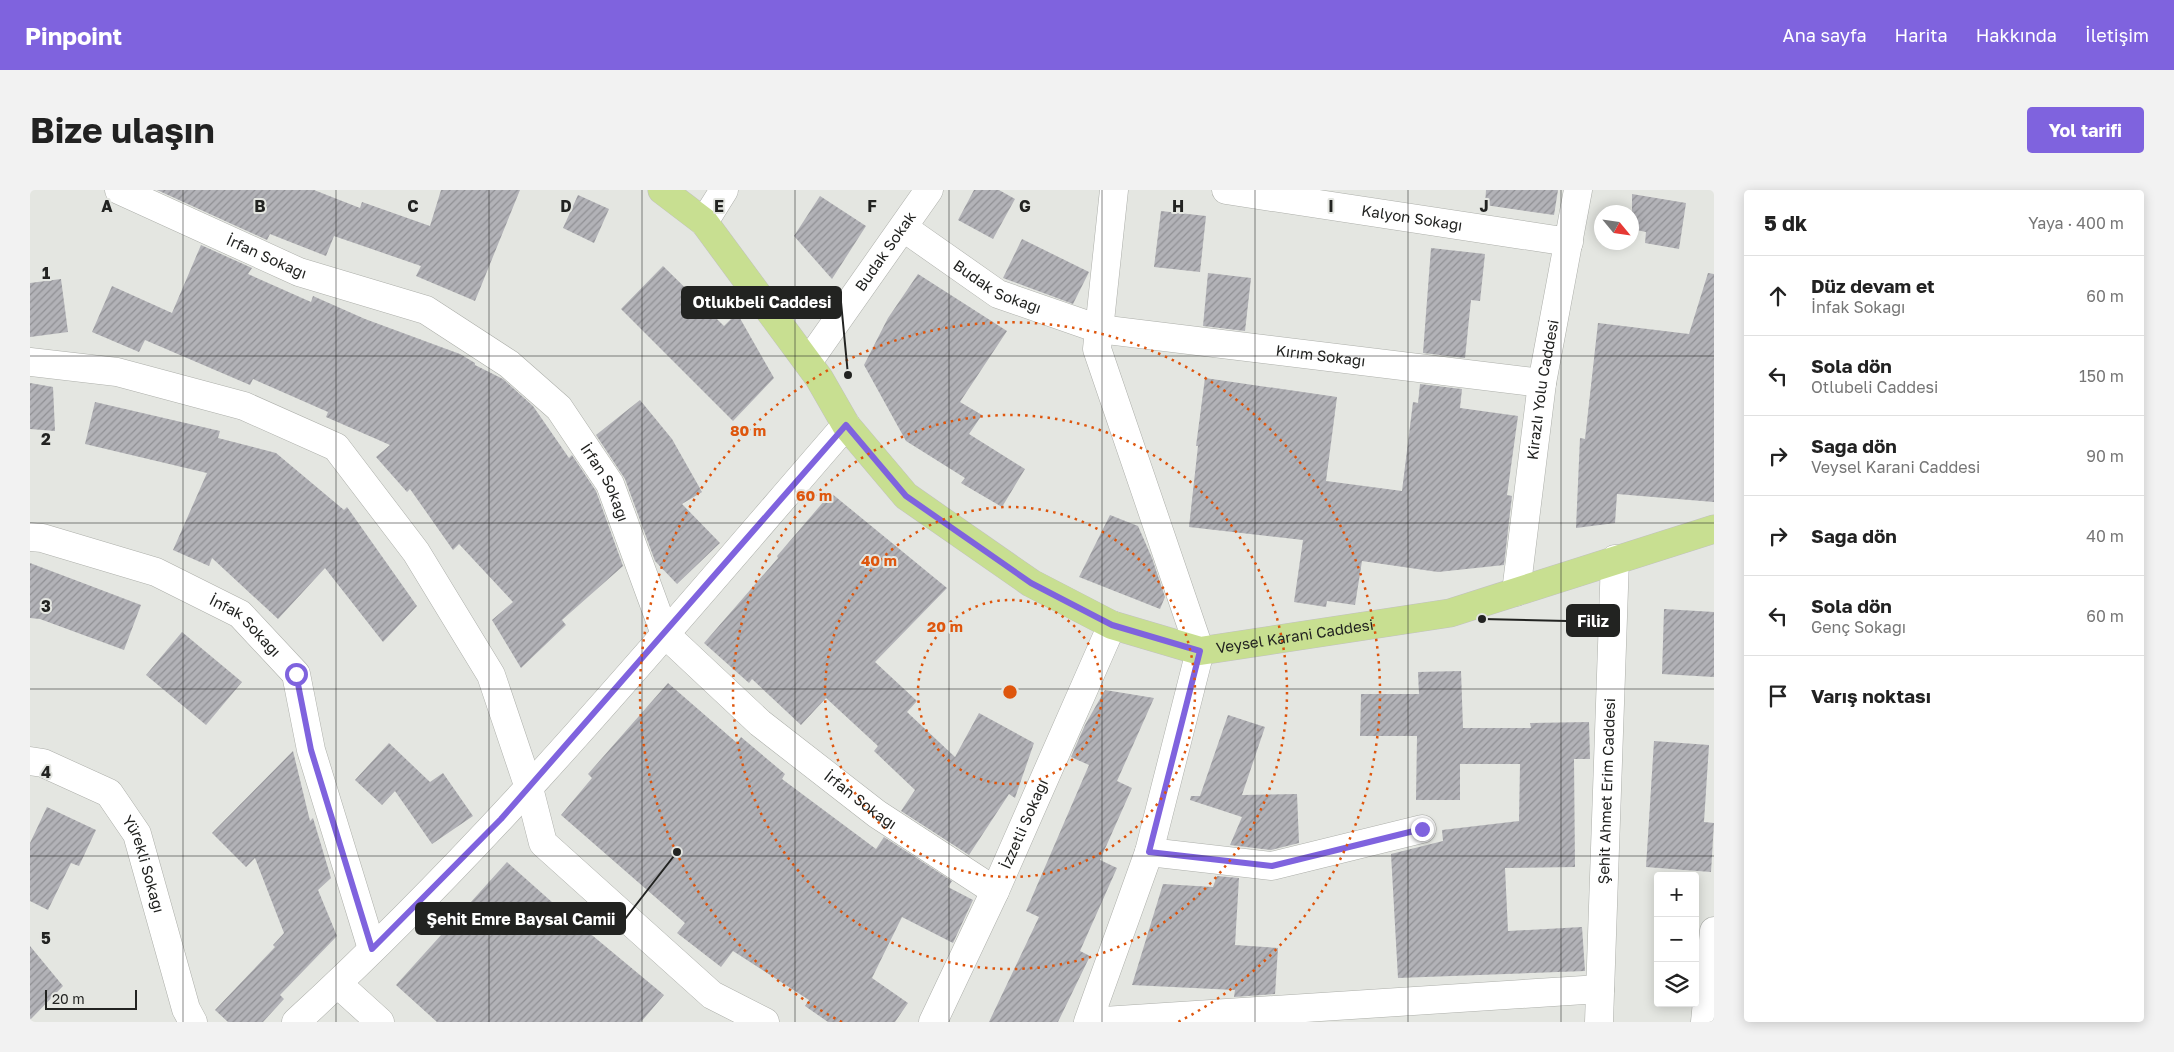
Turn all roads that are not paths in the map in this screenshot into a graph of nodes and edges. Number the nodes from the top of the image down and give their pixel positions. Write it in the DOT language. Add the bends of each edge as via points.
graph roads {
  1 [pos="119,190"];
  2 [pos="662,190"];
  3 [pos="724,190"];
  4 [pos="929,190"];
  5 [pos="1114,190"];
  6 [pos="1226,190"];
  7 [pos="1578,190"];
  8 [pos="704,222"];
  9 [pos="904,228"];
  10 [pos="1568,242"];
  11 [pos="1099,329"];
  12 [pos="30,362"];
  13 [pos="808,362"];
  14 [pos="1542,384"];
  15 [pos="846,425"];
  16 [pos="1714,529"];
  17 [pos="30,537"];
  18 [pos="1615,560"];
  19 [pos="1516,592"];
  20 [pos="1112,625"];
  21 [pos="665,634"];
  22 [pos="1200,651"];
  23 [pos="30,761"];
  24 [pos="529,788"];
  25 [pos="1422,829"];
  26 [pos="1149,852"];
  27 [pos="995,890"];
  28 [pos="1714,931"];
  29 [pos="372,949"];
  30 [pos="338,984"];
  31 [pos="1600,988"];
  32 [pos="193,1022"];
  33 [pos="296,1022"];
  34 [pos="380,1022"];
  35 [pos="765,1022"];
  36 [pos="933,1022"];
  37 [pos="1599,1022"];
  38 [pos="1705,1022"];
  1 -- 21 [label="street, İrfan Sokağı" via="299,272 426,310 509,364 559,408 610,484"];
  2 -- 8 [label="main road, Veysel Karani Caddesi"];
  3 -- 8 [label="street"];
  4 -- 9 [label="street, Budak Sokak"];
  5 -- 11 [label="street"];
  6 -- 10 [label="street, Kalyon Sokağı"];
  7 -- 10 [label="street, Kirazlı Yolu Caddesi"];
  8 -- 13 [label="main road, Veysel Karani Caddesi"];
  9 -- 11 [label="street, Budak Sokağı" via="998,294"];
  9 -- 13 [label="street, Budak Sokak"];
  10 -- 14 [label="street, Kirazlı Yolu Caddesi"];
  11 -- 14 [label="street, Kırım Sokağı"];
  11 -- 22 [label="street" via="1098,349"];
  12 -- 24 [label="street" via="117,372 244,406 336,447 416,552 491,675"];
  13 -- 15 [label="main road, Veysel Karani Caddesi"];
  14 -- 19 [label="street, Kirazlı Yolu Caddesi"];
  15 -- 20 [label="main road, Veysel Karani Caddesi" via="906,496 1031,583"];
  15 -- 21 [label="street"];
  16 -- 18 [label="main road, Veysel Karani Caddesi"];
  17 -- 29 [label="street, İnfak Sokağı" via="156,572 240,614 296,674 311,750"];
  18 -- 19 [label="main road, Veysel Karani Caddesi"];
  18 -- 31 [label="street, Şehit Ahmet Erim Caddesi"];
  19 -- 22 [label="main road, Veysel Karani Caddesi" via="1450,614"];
  20 -- 22 [label="main road, Veysel Karani Caddesi"];
  20 -- 27 [label="street, İzzetli Sokağı"];
  21 -- 24 [label="street"];
  21 -- 27 [label="street, İrfan Sokağı" via="760,723 869,808"];
  22 -- 26 [label="street"];
  23 -- 32 [label="street, Yürekli Sokağı" via="43,763 109,793 137,834 186,1009"];
  24 -- 29 [label="street"];
  24 -- 35 [label="street" via="543,843 712,995"];
  25 -- 26 [label="street" via="1272,866"];
  26 -- 31 [label="street" via="1088,1022"];
  27 -- 36 [label="street, İzzetli Sokağı"];
  28 -- 38 [label="street"];
  29 -- 30 [label="street"];
  30 -- 33 [label="street"];
  30 -- 34 [label="street"];
  31 -- 37 [label="street, Şehit Ahmet Erim Caddesi"];
}
